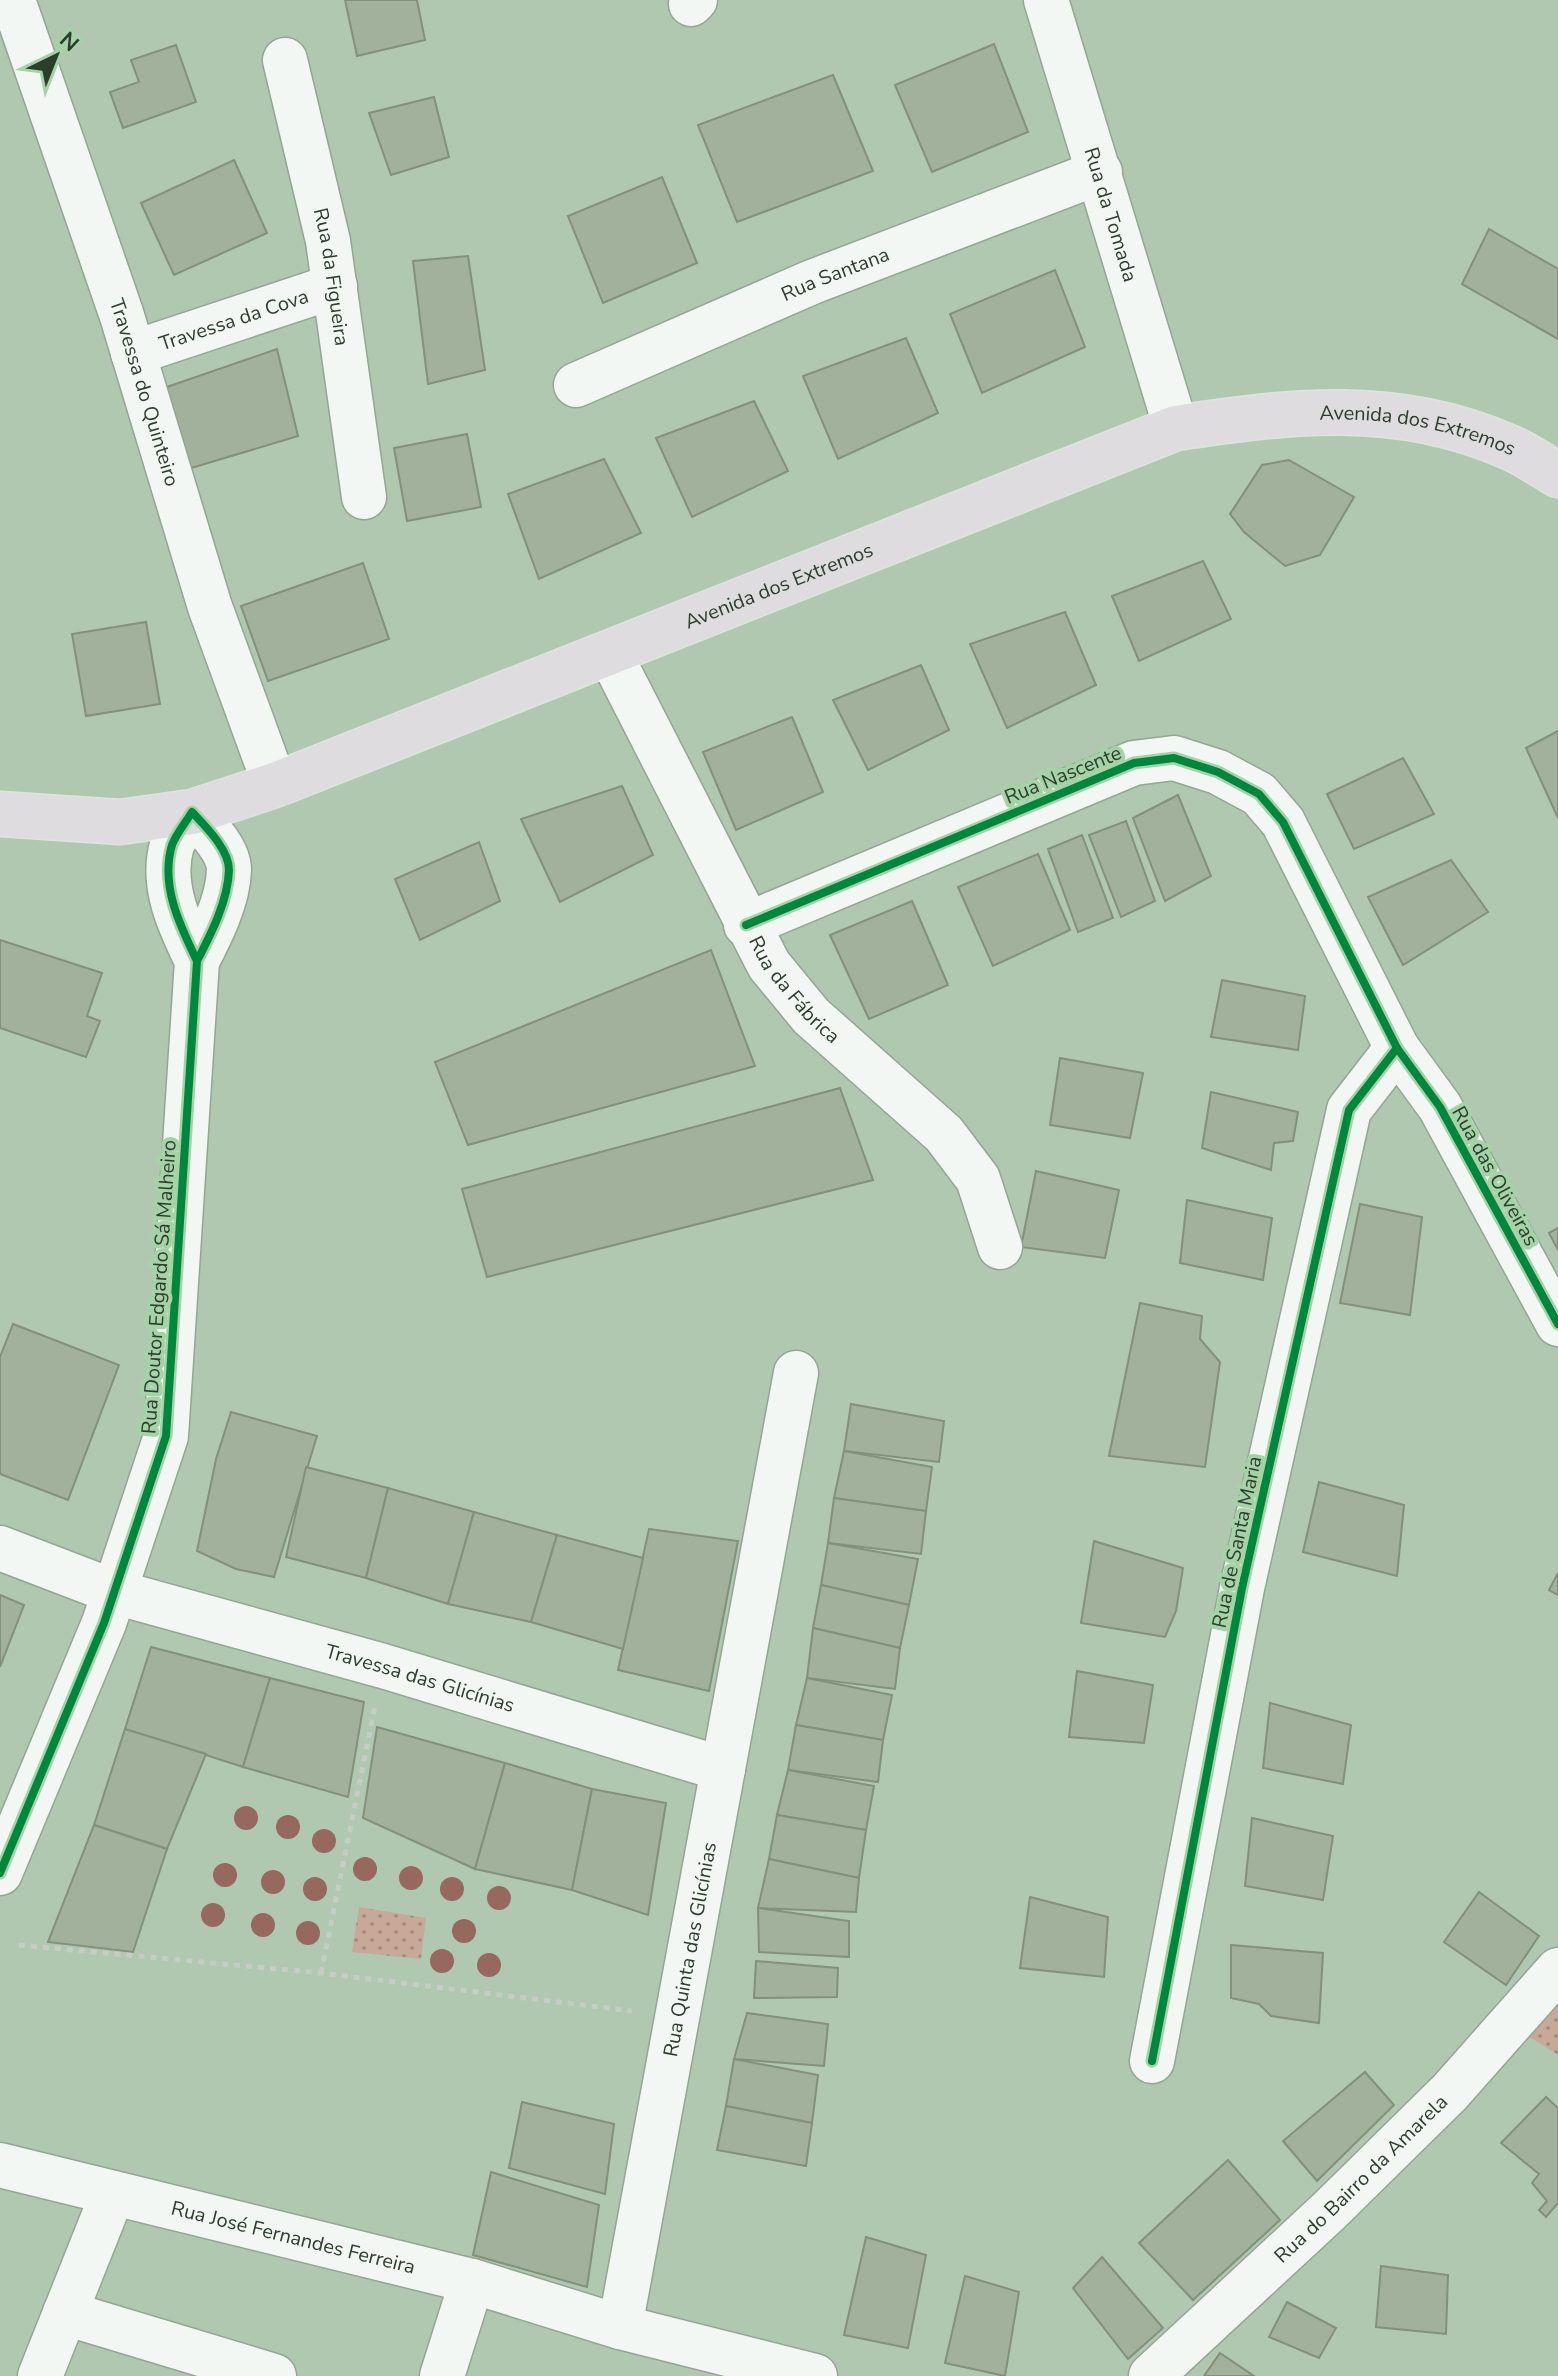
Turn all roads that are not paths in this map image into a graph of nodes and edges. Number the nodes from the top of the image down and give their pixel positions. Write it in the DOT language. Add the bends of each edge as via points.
graph roads {
  1 [pos="13,0"];
  2 [pos="1046,0"];
  3 [pos="285,60"];
  4 [pos="1100,172"];
  5 [pos="335,286"];
  6 [pos="133,353"];
  7 [pos="576,385"];
  8 [pos="1176,428"];
  9 [pos="1558,475"];
  10 [pos="364,497"];
  11 [pos="610,654"];
  12 [pos="275,785"];
  13 [pos="192,812"];
  14 [pos="0,814"];
  15 [pos="746,925"];
  16 [pos="197,961"];
  17 [pos="1397,1048"];
  18 [pos="1000,1247"];
  19 [pos="1558,1324"];
  20 [pos="796,1373"];
  21 [pos="0,1548"];
  22 [pos="115,1592"];
  23 [pos="723,1769"];
  24 [pos="0,1873"];
  25 [pos="1558,1970"];
  26 [pos="1152,2061"];
  27 [pos="0,2165"];
  28 [pos="113,2193"];
  29 [pos="472,2281"];
  30 [pos="65,2313"];
  31 [pos="620,2327"];
  32 [pos="40,2376"];
  33 [pos="274,2376"];
  34 [pos="442,2376"];
  35 [pos="815,2376"];
  36 [pos="1151,2376"];
  1 -- 6 [label="street, Travessa do Quinteiro"];
  2 -- 4 [label="street, Rua da Tomada"];
  3 -- 5 [label="street, Rua da Figueira"];
  4 -- 7 [label="street, Rua Santana" via="812,282"];
  4 -- 8 [label="street, Rua da Tomada"];
  5 -- 6 [label="street, Travessa da Cova"];
  5 -- 10 [label="street, Rua da Figueira"];
  6 -- 12 [label="street, Travessa do Quinteiro" via="210,607"];
  8 -- 9 [label="main road, Avenida dos Extremos" via="1281,412 1360,411 1444,425 1505,445"];
  8 -- 11 [label="main road, Avenida dos Extremos"];
  11 -- 12 [label="main road, Avenida dos Extremos"];
  11 -- 15 [label="street, Rua da Fábrica"];
  12 -- 13 [label="main road, Avenida dos Extremos"];
  13 -- 14 [label="main road, Avenida dos Extremos" via="120,822"];
  13 -- 16 [label="street, Rua Doutor Edgardo Sá Malheiro" via="172,845 169,883 173,909"];
  13 -- 16 [label="street, Rua Doutor Edgardo Sá Malheiro" via="212,833 229,868 216,925"];
  15 -- 17 [label="street, Rua Nascente" via="1134,763 1174,758 1218,772 1259,794 1283,822"];
  15 -- 18 [label="street, Rua da Fábrica" via="790,995 944,1134 978,1179"];
  16 -- 22 [label="street, Rua Doutor Edgardo Sá Malheiro" via="166,1436"];
  17 -- 19 [label="street, Rua das Oliveiras" via="1440,1107"];
  17 -- 26 [label="street, Rua de Santa Maria" via="1349,1110 1242,1588"];
  20 -- 23 [label="street, Rua Quinta das Glicínias"];
  21 -- 22 [label="street, Travessa das Glicínias"];
  22 -- 23 [label="street, Travessa das Glicínias"];
  22 -- 24 [label="street, Rua Doutor Edgardo Sá Malheiro"];
  23 -- 31 [label="street, Rua Quinta das Glicínias"];
  25 -- 36 [label="street, Rua do Bairro da Amarela" via="1439,2103"];
  27 -- 28 [label="street, Rua José Fernandes Ferreira"];
  28 -- 29 [label="street, Rua José Fernandes Ferreira"];
  28 -- 30 [label="street"];
  29 -- 31 [label="street, Rua José Fernandes Ferreira"];
  29 -- 34 [label="street"];
  30 -- 32 [label="street"];
  30 -- 33 [label="street"];
  31 -- 35 [label="street"];
}
